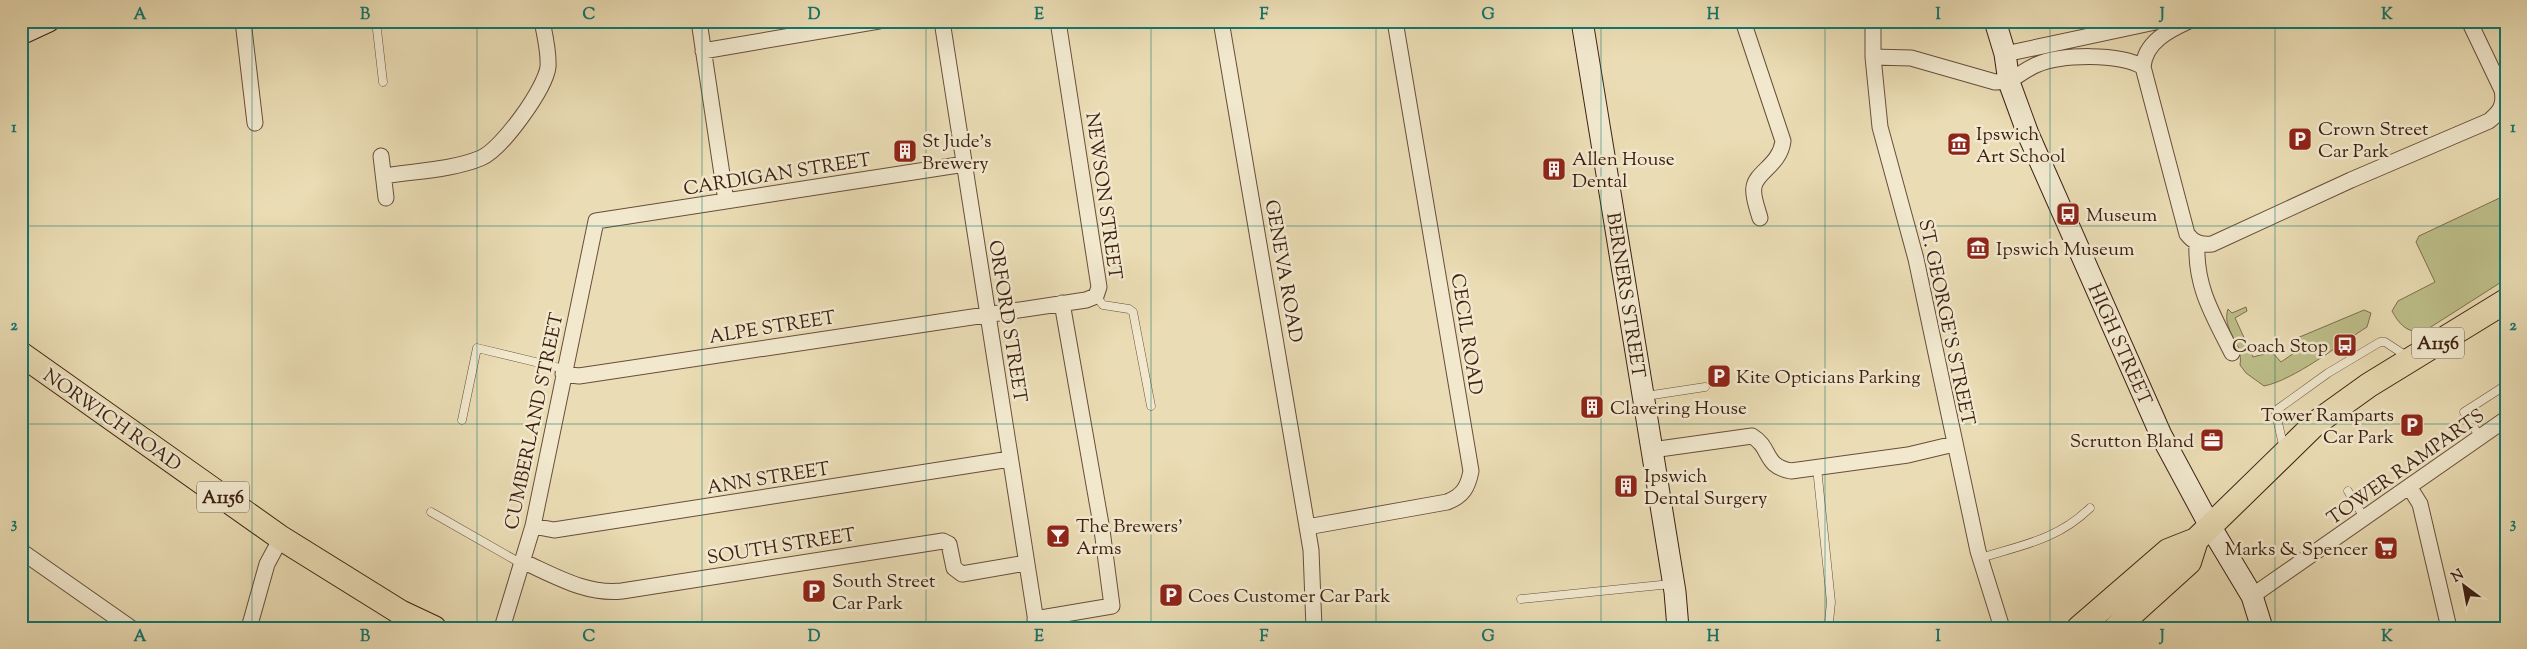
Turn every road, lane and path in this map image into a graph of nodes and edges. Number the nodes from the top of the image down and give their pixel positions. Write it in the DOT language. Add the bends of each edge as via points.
graph roads {
  1 [pos="49,21"];
  2 [pos="243,21"];
  3 [pos="376,21"];
  4 [pos="542,21"];
  5 [pos="698,21"];
  6 [pos="879,21"];
  7 [pos="942,21"];
  8 [pos="1058,21"];
  9 [pos="1221,21"];
  10 [pos="1395,21"];
  11 [pos="1582,21"];
  12 [pos="1743,21"];
  13 [pos="1874,21"];
  14 [pos="1996,21"];
  15 [pos="2160,21"];
  16 [pos="2189,21"];
  17 [pos="2469,21"];
  18 [pos="21,34"];
  19 [pos="703,51"];
  20 [pos="2005,54"];
  21 [pos="1873,58"];
  22 [pos="2143,67"];
  23 [pos="383,82"];
  24 [pos="2009,82"];
  25 [pos="255,124"];
  26 [pos="381,156"];
  27 [pos="965,164"];
  28 [pos="384,176"];
  29 [pos="386,198"];
  30 [pos="726,201"];
  31 [pos="1760,218"];
  32 [pos="596,221"];
  33 [pos="2197,243"];
  34 [pos="1096,296"];
  35 [pos="2506,300"];
  36 [pos="1062,303"];
  37 [pos="987,313"];
  38 [pos="2232,353"];
  39 [pos="21,354"];
  40 [pos="2412,359"];
  41 [pos="564,371"];
  42 [pos="2506,385"];
  43 [pos="1705,387"];
  44 [pos="1644,397"];
  45 [pos="1151,406"];
  46 [pos="2506,419"];
  47 [pos="462,420"];
  48 [pos="2480,437"];
  49 [pos="1954,444"];
  50 [pos="1652,450"];
  51 [pos="2285,451"];
  52 [pos="1010,459"];
  53 [pos="1817,468"];
  54 [pos="2410,488"];
  55 [pos="2348,491"];
  56 [pos="2090,508"];
  57 [pos="431,512"];
  58 [pos="2365,519"];
  59 [pos="532,526"];
  60 [pos="1307,527"];
  61 [pos="2203,533"];
  62 [pos="281,538"];
  63 [pos="21,551"];
  64 [pos="1980,558"];
  65 [pos="524,562"];
  66 [pos="1026,563"];
  67 [pos="1674,591"];
  68 [pos="2252,596"];
  69 [pos="1521,599"];
  70 [pos="1829,622"];
  71 [pos="112,623"];
  72 [pos="1036,623"];
  73 [pos="131,628"];
  74 [pos="249,628"];
  75 [pos="434,628"];
  76 [pos="502,628"];
  77 [pos="1314,628"];
  78 [pos="1678,628"];
  79 [pos="1692,628"];
  80 [pos="2002,628"];
  81 [pos="2079,628"];
  82 [pos="2116,628"];
  83 [pos="2262,628"];
  84 [pos="2449,628"];
  1 -- 18 [label="street"];
  2 -- 25 [label="street"];
  3 -- 23 [label="lane"];
  4 -- 28 [label="street" via="548,56 546,77 540,90 492,152 468,163"];
  5 -- 19 [label="street"];
  6 -- 19 [label="street"];
  7 -- 27 [label="street, ORFORD STREET"];
  8 -- 34 [label="street, NEWSON STREET" via="1099,287"];
  9 -- 60 [label="street, GENEVA ROAD"];
  10 -- 60 [label="street, CECIL ROAD" via="1469,461 1469,481 1459,497 1447,502"];
  11 -- 44 [label="street, BERNERS STREET"];
  12 -- 31 [label="street" via="1783,141 1777,159 1753,187"];
  13 -- 21 [label="street, ST. GEORGE'S STREET"];
  14 -- 20 [label="street, HIGH STREET"];
  15 -- 20 [label="street"];
  16 -- 22 [label="street" via="2159,38 2144,59"];
  17 -- 33 [label="street" via="2502,90 2499,113 2489,121 2212,244"];
  19 -- 30 [label="street"];
  20 -- 24 [label="street, HIGH STREET"];
  21 -- 24 [label="street" via="1911,58 1985,81"];
  21 -- 49 [label="street, ST. GEORGE'S STREET" via="1880,128 1916,259"];
  22 -- 24 [label="street" via="2130,61 2106,58 2054,60 2030,68"];
  22 -- 33 [label="street" via="2187,234"];
  24 -- 61 [label="street, HIGH STREET" via="2028,134"];
  26 -- 28 [label="street"];
  27 -- 30 [label="street, CARDIGAN STREET"];
  27 -- 37 [label="street, ORFORD STREET"];
  28 -- 29 [label="street"];
  30 -- 32 [label="street, CARDIGAN STREET"];
  32 -- 41 [label="street, CUMBERLAND STREET"];
  33 -- 38 [label="street" via="2196,270 2201,286"];
  34 -- 36 [label="street, NEWSON STREET"];
  34 -- 45 [label="lane" via="1103,304 1133,312"];
  35 -- 40 [label="main road, A1156"];
  36 -- 37 [label="street, NEWSON STREET"];
  36 -- 72 [label="street" via="1112,606"];
  37 -- 41 [label="street, ALPE STREET" via="579,376"];
  37 -- 52 [label="street, ORFORD STREET"];
  39 -- 62 [label="main road, NORWICH ROAD / A1156"];
  40 -- 51 [label="main road, A1156" via="2330,413"];
  40 -- 51 [label="lane" via="2380,342 2278,408 2276,414"];
  41 -- 47 [label="lane" via="477,348"];
  41 -- 59 [label="street, CUMBERLAND STREET"];
  42 -- 48 [label="lane" via="2464,412"];
  43 -- 44 [label="lane"];
  44 -- 50 [label="street, BERNERS STREET"];
  46 -- 48 [label="street, TOWER RAMPARTS"];
  48 -- 54 [label="street, TOWER RAMPARTS"];
  49 -- 53 [label="street" via="1908,455"];
  49 -- 64 [label="street, ST. GEORGE'S STREET"];
  50 -- 53 [label="street" via="1752,436 1761,443 1779,469"];
  50 -- 67 [label="street, BERNERS STREET"];
  51 -- 61 [label="main road, A1156"];
  52 -- 59 [label="street, ANN STREET" via="554,530"];
  52 -- 66 [label="street, ORFORD STREET"];
  53 -- 70 [label="lane" via="1831,602"];
  54 -- 58 [label="street, TOWER RAMPARTS"];
  54 -- 84 [label="street" via="2420,504"];
  55 -- 58 [label="lane"];
  56 -- 64 [label="lane" via="2054,535"];
  57 -- 65 [label="lane" via="515,560"];
  58 -- 68 [label="street, TOWER RAMPARTS"];
  59 -- 65 [label="street, CUMBERLAND STREET"];
  60 -- 77 [label="street, GENEVA ROAD" via="1312,550"];
  61 -- 68 [label="street, HIGH STREET"];
  61 -- 81 [label="main road, A1156" via="2168,551"];
  61 -- 82 [label="main road, A1156" via="2189,562"];
  62 -- 74 [label="street" via="267,564"];
  62 -- 75 [label="main road, NORWICH ROAD / A1156" via="400,612"];
  63 -- 71 [label="street"];
  64 -- 80 [label="street, ST. GEORGE'S STREET"];
  65 -- 66 [label="street, SOUTH STREET" via="602,593 943,541 949,544 954,568 962,574"];
  65 -- 76 [label="street, CUMBERLAND STREET"];
  66 -- 72 [label="street, ORFORD STREET"];
  67 -- 69 [label="lane"];
  67 -- 78 [label="street, BERNERS STREET"];
  67 -- 79 [label="street, BERNERS STREET"];
  68 -- 83 [label="street, HIGH STREET"];
  71 -- 73 [label="street"];
}
